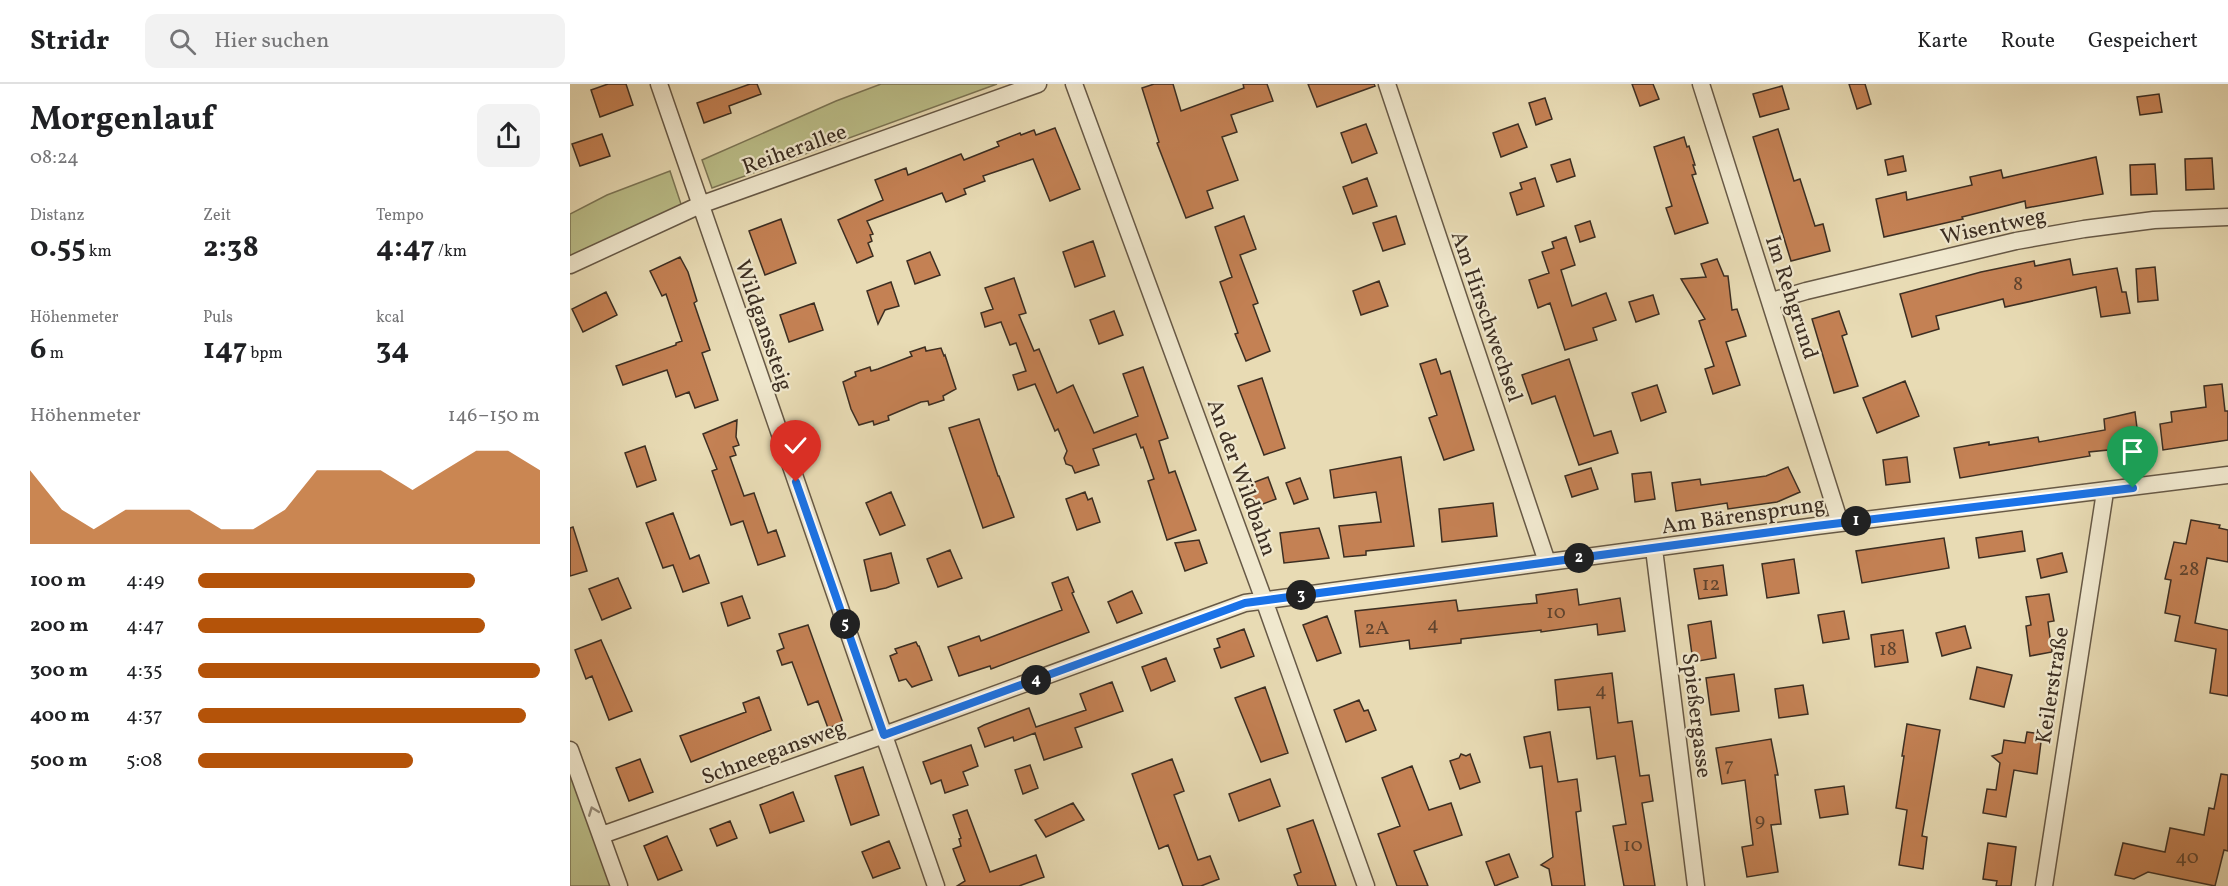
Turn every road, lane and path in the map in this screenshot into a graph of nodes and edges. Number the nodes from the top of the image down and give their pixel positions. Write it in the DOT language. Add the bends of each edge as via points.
graph roads {
  1 [pos="659,84"];
  2 [pos="1038,84"];
  3 [pos="1074,84"];
  4 [pos="1387,84"];
  5 [pos="1701,84"];
  6 [pos="700,205"];
  7 [pos="2228,217"];
  8 [pos="570,265"];
  9 [pos="1772,302"];
  10 [pos="2228,475"];
  11 [pos="2105,492"];
  12 [pos="1840,524"];
  13 [pos="1654,549"];
  14 [pos="1547,562"];
  15 [pos="1264,600"];
  16 [pos="884,735"];
  17 [pos="570,750"];
  18 [pos="602,835"];
  19 [pos="620,886"];
  20 [pos="936,886"];
  21 [pos="1366,886"];
  22 [pos="1696,886"];
  23 [pos="2044,886"];
  1 -- 6 [label="street, Wildganssteig"];
  2 -- 6 [label="street, Reiherallee"];
  3 -- 15 [label="street, An der Wildbahn"];
  4 -- 14 [label="street, Am Hirschwechsel"];
  5 -- 9 [label="street, Im Rehgrund"];
  6 -- 8 [label="street, Reiherallee"];
  6 -- 16 [label="street, Wildganssteig"];
  7 -- 9 [label="street, Wisentweg" via="2154,220 2027,239"];
  9 -- 12 [label="street, Im Rehgrund"];
  10 -- 11 [label="street, Am Bärensprung"];
  11 -- 12 [label="street, Am Bärensprung"];
  11 -- 23 [label="street, Keilerstraße"];
  12 -- 13 [label="street, Am Bärensprung"];
  13 -- 14 [label="street, Am Bärensprung"];
  13 -- 22 [label="street, Spießergasse"];
  14 -- 15 [label="street, Am Bärensprung"];
  15 -- 16 [label="street, Schneegansweg" via="1245,603"];
  15 -- 21 [label="street, An der Wildbahn"];
  16 -- 18 [label="street, Schneegansweg"];
  16 -- 20 [label="street, Wildganssteig"];
  18 -- 17 [label="street, one-way"];
  18 -- 19 [label="street"];
}
